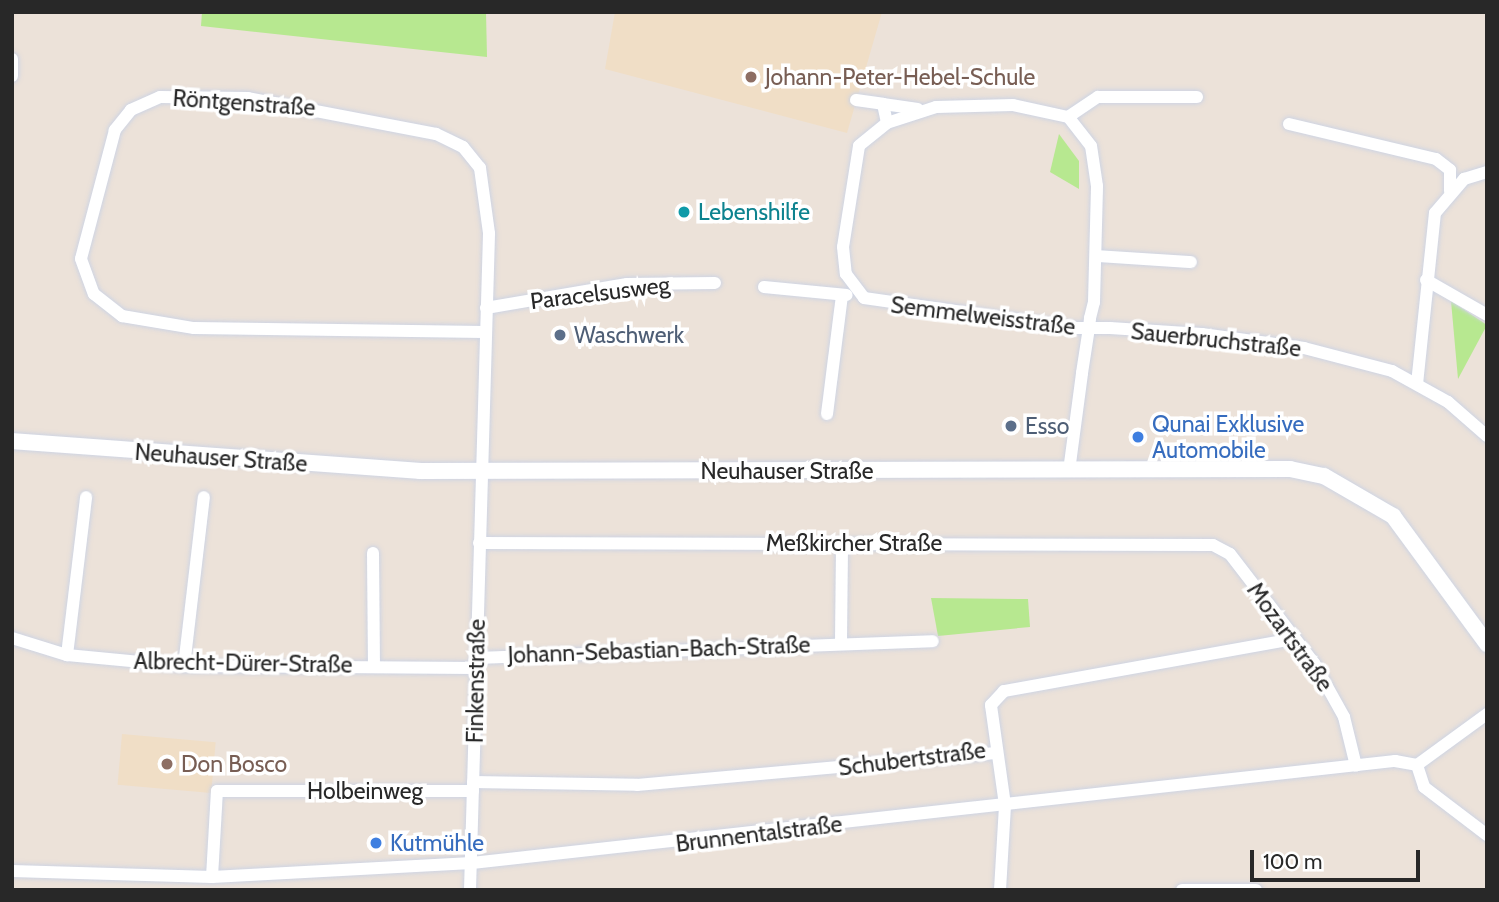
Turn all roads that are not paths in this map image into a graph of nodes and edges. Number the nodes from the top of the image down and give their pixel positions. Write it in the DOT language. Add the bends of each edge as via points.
graph roads {
  1 [pos="12,59"];
  2 [pos="12,76"];
  3 [pos="1197,97"];
  4 [pos="856,100"];
  5 [pos="883,104"];
  6 [pos="921,109"];
  7 [pos="1068,117"];
  8 [pos="887,123"];
  9 [pos="1289,124"];
  10 [pos="1487,172"];
  11 [pos="1450,191"];
  12 [pos="1097,256"];
  13 [pos="1191,262"];
  14 [pos="1426,280"];
  15 [pos="715,283"];
  16 [pos="764,287"];
  17 [pos="858,293"];
  18 [pos="842,296"];
  19 [pos="486,308"];
  20 [pos="1487,315"];
  21 [pos="1090,328"];
  22 [pos="484,332"];
  23 [pos="1417,384"];
  24 [pos="827,414"];
  25 [pos="1487,436"];
  26 [pos="12,441"];
  27 [pos="1069,471"];
  28 [pos="480,472"];
  29 [pos="86,497"];
  30 [pos="204,497"];
  31 [pos="479,543"];
  32 [pos="842,544"];
  33 [pos="1227,552"];
  34 [pos="373,553"];
  35 [pos="12,638"];
  36 [pos="1292,639"];
  37 [pos="933,641"];
  38 [pos="841,642"];
  39 [pos="1487,644"];
  40 [pos="66,655"];
  41 [pos="476,663"];
  42 [pos="184,666"];
  43 [pos="374,667"];
  44 [pos="1487,714"];
  45 [pos="996,753"];
  46 [pos="1417,765"];
  47 [pos="1356,766"];
  48 [pos="473,786"];
  49 [pos="1005,804"];
  50 [pos="1487,835"];
  51 [pos="472,863"];
  52 [pos="12,871"];
  53 [pos="243,876"];
  54 [pos="212,877"];
  55 [pos="230,890"];
  56 [pos="470,890"];
  57 [pos="1000,890"];
  58 [pos="1182,890"];
  59 [pos="1256,890"];
  1 -- 2 [label="street"];
  3 -- 7 [label="street" via="1098,97"];
  4 -- 5 [label="street"];
  5 -- 6 [label="street"];
  5 -- 8 [label="street"];
  6 -- 7 [label="street" via="1013,105"];
  6 -- 8 [label="street"];
  7 -- 12 [label="street, Semmelweisstraße" via="1091,145 1095,163"];
  8 -- 17 [label="street" via="859,146 853,174 842,263"];
  9 -- 11 [label="street" via="1436,159 1450,170"];
  10 -- 11 [label="street"];
  11 -- 14 [label="street" via="1431,228"];
  12 -- 13 [label="street"];
  12 -- 21 [label="street, Semmelweisstraße"];
  14 -- 20 [label="street"];
  14 -- 23 [label="street"];
  15 -- 19 [label="street, Paracelsusweg" via="628,284"];
  16 -- 18 [label="street"];
  17 -- 18 [label="street"];
  17 -- 21 [label="street, Semmelweisstraße" via="891,306"];
  18 -- 24 [label="street"];
  19 -- 22 [label="street, Röntgenstraße"];
  19 -- 22 [label="street, Röntgenstraße" via="484,179 452,139 321,107 178,96 131,110 115,130 81,259 94,294 122,316 194,328"];
  21 -- 23 [label="street, Sauerbruchstraße" via="1252,339 1381,368"];
  21 -- 27 [label="street, Semmelweisstraße"];
  22 -- 28 [label="street, Röntgenstraße"];
  23 -- 25 [label="street, Sauerbruchstraße"];
  26 -- 28 [label="street, Neuhauser Straße"];
  27 -- 28 [label="street, Neuhauser Straße"];
  27 -- 39 [label="street, Neuhauser Straße" via="1269,468 1324,476 1372,500 1407,530"];
  28 -- 31 [label="street, Finkenstraße"];
  29 -- 40 [label="street"];
  30 -- 42 [label="street"];
  31 -- 32 [label="street, Meßkircher Straße"];
  31 -- 41 [label="street, Finkenstraße"];
  32 -- 33 [label="street, Meßkircher Straße" via="1189,544"];
  32 -- 38 [label="street, Johann-Sebastian-Bach-Straße"];
  33 -- 36 [label="street, Mozartstraße"];
  34 -- 43 [label="street"];
  35 -- 40 [label="street, Albrecht-Dürer-Straße"];
  36 -- 45 [label="street, Schubertstraße" via="1004,691 991,705"];
  36 -- 47 [label="street, Mozartstraße" via="1336,700"];
  37 -- 38 [label="street, Johann-Sebastian-Bach-Straße"];
  38 -- 41 [label="street, Johann-Sebastian-Bach-Straße"];
  40 -- 42 [label="street, Albrecht-Dürer-Straße"];
  41 -- 43 [label="street, Albrecht-Dürer-Straße"];
  41 -- 48 [label="street, Finkenstraße"];
  42 -- 43 [label="street, Albrecht-Dürer-Straße"];
  44 -- 46 [label="street"];
  45 -- 48 [label="street, Schubertstraße" via="637,785"];
  45 -- 49 [label="street"];
  46 -- 47 [label="street, Brunnentalstraße"];
  46 -- 50 [label="street" via="1424,787"];
  47 -- 49 [label="street, Brunnentalstraße"];
  48 -- 51 [label="street, Finkenstraße"];
  48 -- 54 [label="street, Holbeinweg" via="217,791"];
  49 -- 51 [label="street, Brunnentalstraße"];
  49 -- 57 [label="street"];
  51 -- 53 [label="street, Brunnentalstraße"];
  51 -- 56 [label="street, Finkenstraße"];
  52 -- 54 [label="street, Brunnentalstraße"];
  53 -- 54 [label="street, Brunnentalstraße"];
  53 -- 55 [label="street"];
  58 -- 59 [label="street"];
}
